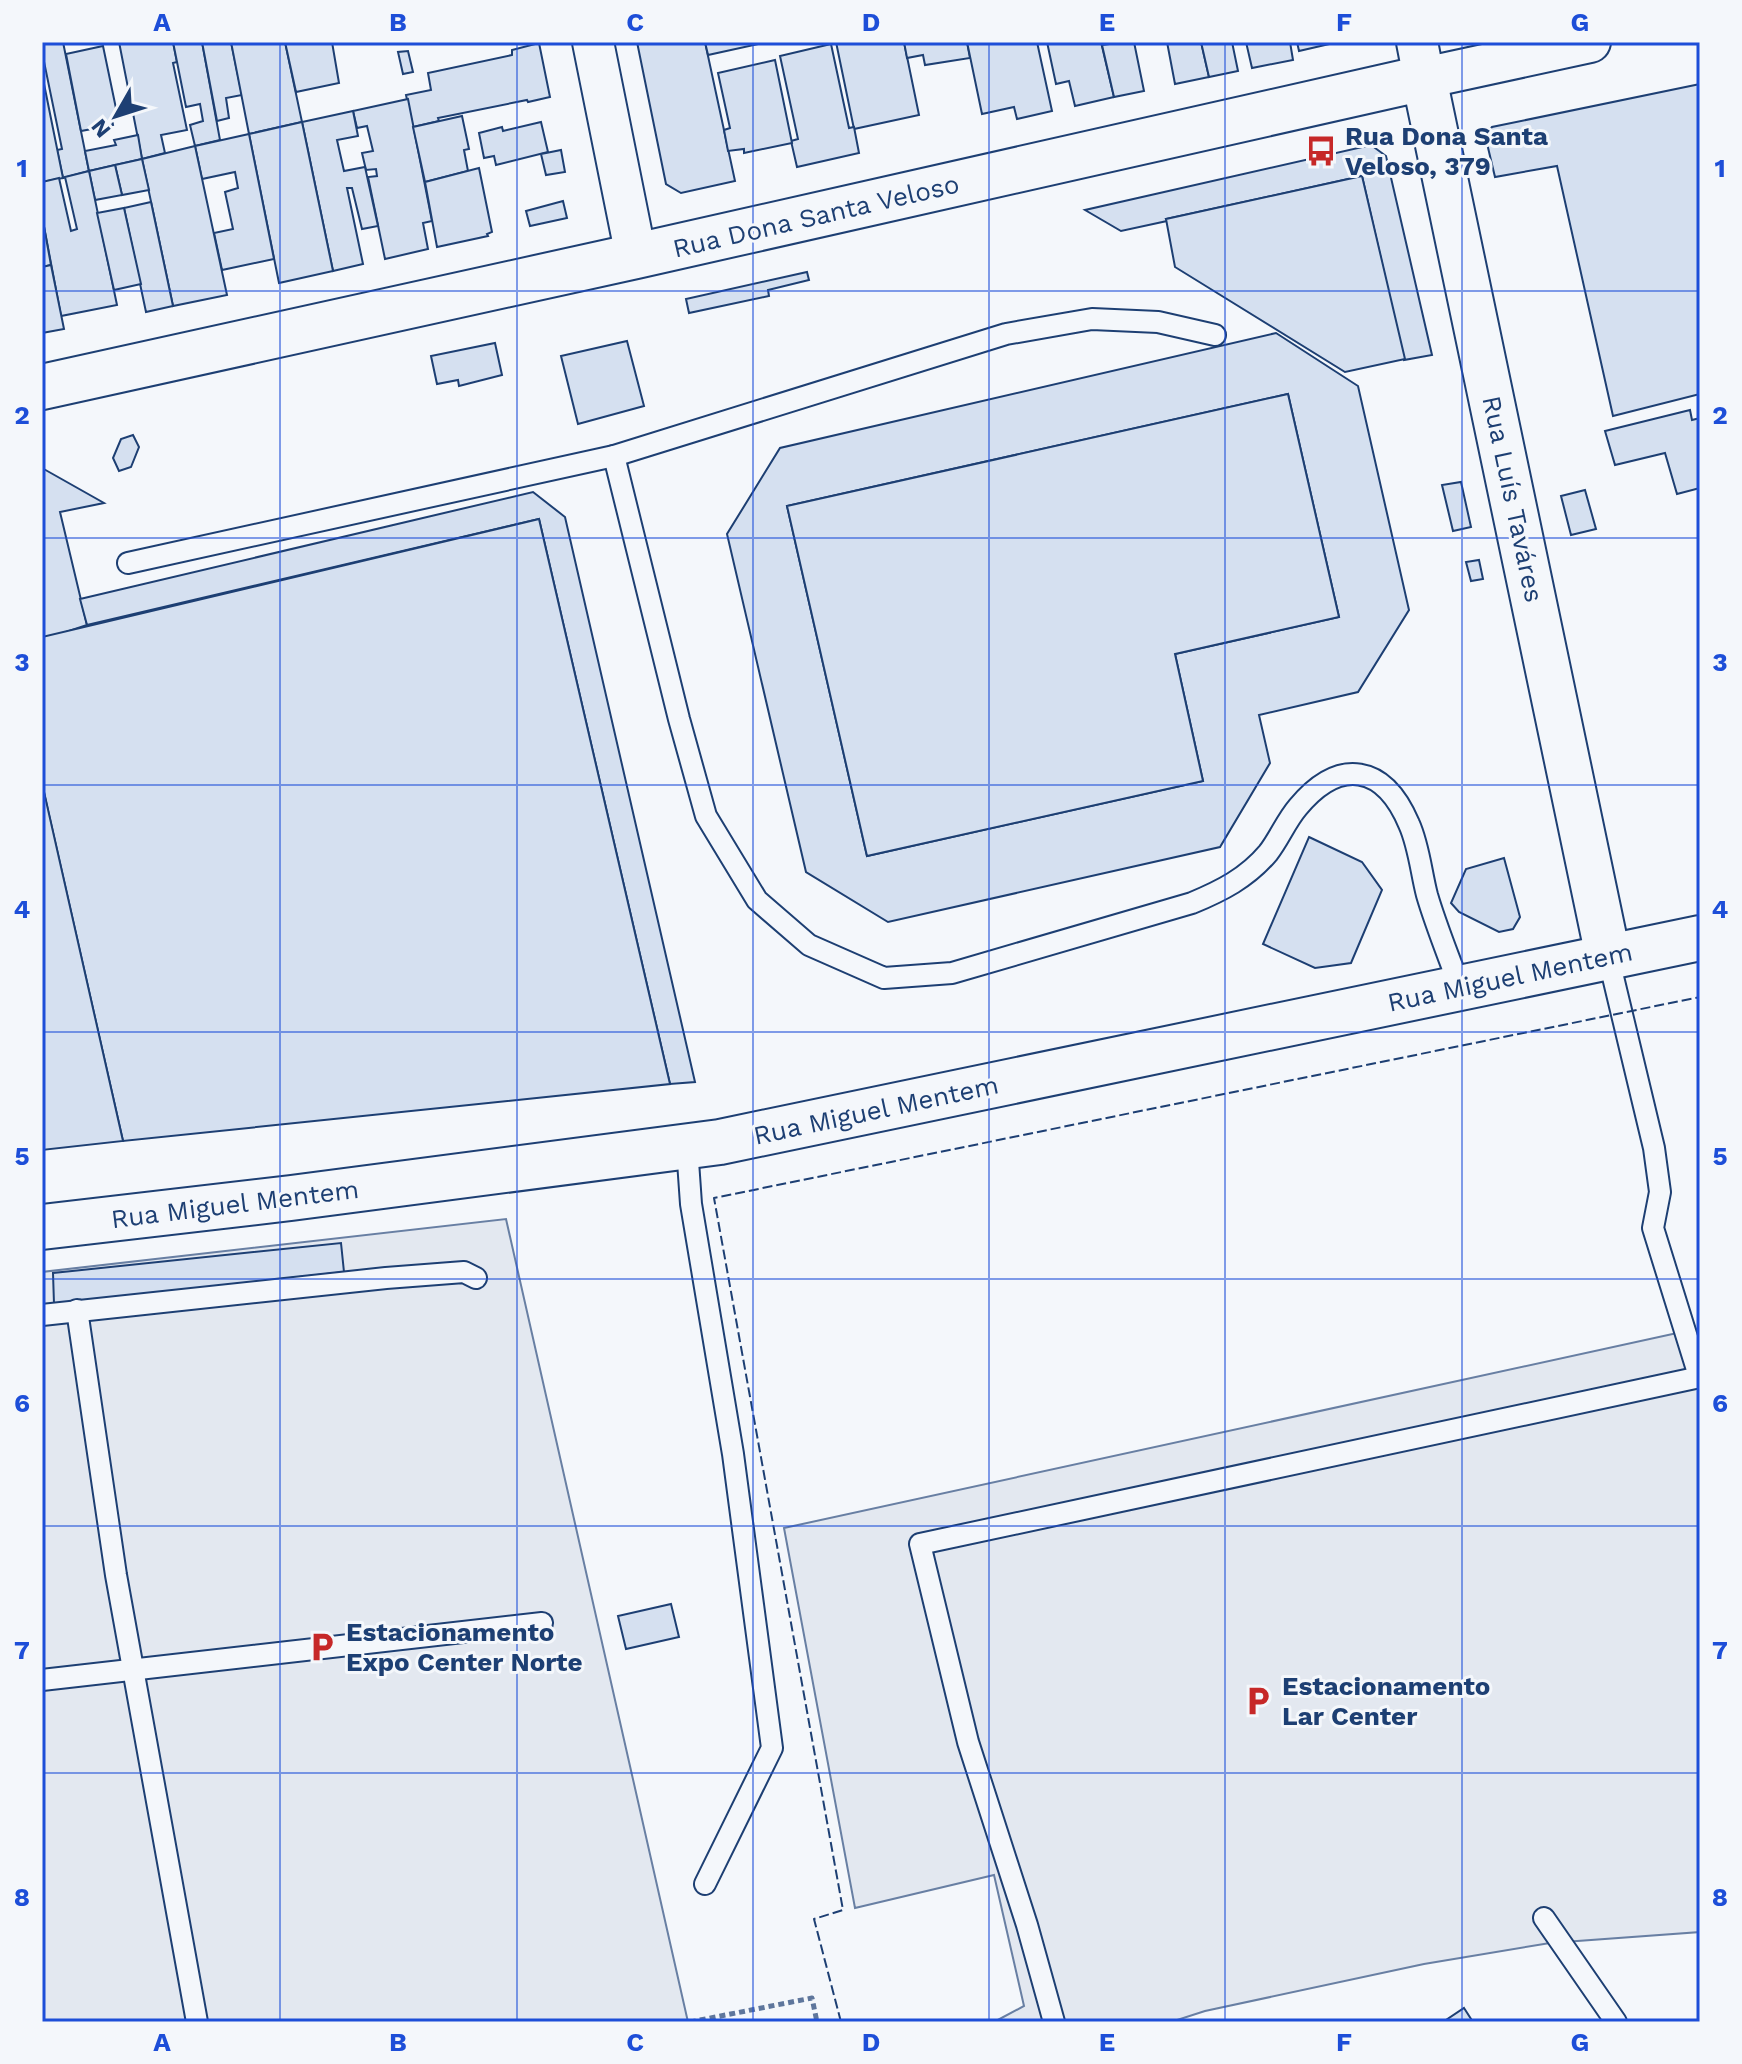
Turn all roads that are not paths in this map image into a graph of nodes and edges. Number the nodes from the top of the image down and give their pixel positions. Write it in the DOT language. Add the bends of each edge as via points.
graph roads {
  1 [pos="593,42"];
  2 [pos="1590,42"];
  3 [pos="1421,60"];
  4 [pos="636,256"];
  5 [pos="1215,335"];
  6 [pos="42,387"];
  7 [pos="614,456"];
  8 [pos="128,563"];
  9 [pos="1700,938"];
  10 [pos="1608,956"];
  11 [pos="1460,988"];
  12 [pos="687,1147"];
  13 [pos="42,1227"];
  14 [pos="476,1278"];
  15 [pos="77,1310"];
  16 [pos="42,1315"];
  17 [pos="1700,1376"];
  18 [pos="542,1623"];
  19 [pos="134,1670"];
  20 [pos="42,1680"];
  21 [pos="705,1884"];
  22 [pos="1544,1918"];
  23 [pos="197,2022"];
  24 [pos="1054,2022"];
  25 [pos="1616,2022"];
  1 -- 4 [label="street"];
  2 -- 3 [label="street, Rua Dona Santa Veloso"];
  3 -- 4 [label="street, Rua Dona Santa Veloso"];
  3 -- 10 [label="street, Rua Luís Taváres"];
  4 -- 6 [label="street, Rua Dona Santa Veloso"];
  5 -- 7 [label="lane" via="1158,322 1092,319 1006,334"];
  7 -- 8 [label="lane"];
  7 -- 11 [label="lane" via="706,816 757,900 809,945 884,978 952,973 1192,903 1246,874 1316,788 1337,776 1358,774 1377,781 1398,801 1411,827 1428,897"];
  9 -- 10 [label="street, Rua Miguel Mentem"];
  10 -- 11 [label="street, Rua Miguel Mentem"];
  10 -- 17 [label="lane" via="1654,1148 1660,1192 1653,1228"];
  11 -- 12 [label="street, Rua Miguel Mentem"];
  12 -- 13 [label="street, Rua Miguel Mentem"];
  12 -- 21 [label="lane" via="691,1204 733,1454 772,1748"];
  14 -- 15 [label="lane" via="464,1272 386,1278"];
  15 -- 16 [label="lane"];
  15 -- 19 [label="lane"];
  17 -- 24 [label="lane" via="920,1544 968,1742"];
  18 -- 19 [label="lane"];
  19 -- 20 [label="lane"];
  19 -- 23 [label="lane"];
  22 -- 25 [label="lane"];
}
